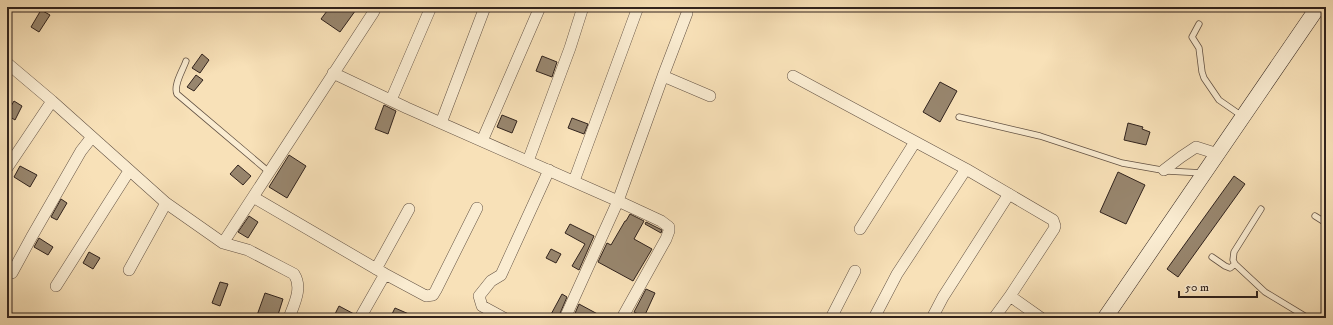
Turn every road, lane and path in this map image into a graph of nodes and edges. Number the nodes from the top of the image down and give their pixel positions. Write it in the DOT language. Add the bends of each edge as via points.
graph roads {
  1 [pos="376,7"];
  2 [pos="431,7"];
  3 [pos="485,7"];
  4 [pos="540,7"];
  5 [pos="583,7"];
  6 [pos="638,7"];
  7 [pos="1318,7"];
  8 [pos="687,13"];
  9 [pos="1199,24"];
  10 [pos="186,61"];
  11 [pos="7,63"];
  12 [pos="334,73"];
  13 [pos="663,76"];
  14 [pos="793,76"];
  15 [pos="710,96"];
  16 [pos="391,100"];
  17 [pos="52,101"];
  18 [pos="959,117"];
  19 [pos="1243,117"];
  20 [pos="441,123"];
  21 [pos="92,137"];
  22 [pos="482,141"];
  23 [pos="915,142"];
  24 [pos="1218,154"];
  25 [pos="528,161"];
  26 [pos="7,168"];
  27 [pos="966,169"];
  28 [pos="549,170"];
  29 [pos="1164,170"];
  30 [pos="129,171"];
  31 [pos="269,172"];
  32 [pos="1205,173"];
  33 [pos="574,182"];
  34 [pos="1009,194"];
  35 [pos="253,197"];
  36 [pos="618,201"];
  37 [pos="166,203"];
  38 [pos="477,208"];
  39 [pos="409,209"];
  40 [pos="1261,209"];
  41 [pos="1315,216"];
  42 [pos="1326,223"];
  43 [pos="860,229"];
  44 [pos="223,243"];
  45 [pos="1212,256"];
  46 [pos="1236,264"];
  47 [pos="129,270"];
  48 [pos="855,271"];
  49 [pos="381,272"];
  50 [pos="12,273"];
  51 [pos="56,286"];
  52 [pos="1010,296"];
  53 [pos="289,318"];
  54 [pos="360,318"];
  55 [pos="504,318"];
  56 [pos="565,318"];
  57 [pos="622,318"];
  58 [pos="831,318"];
  59 [pos="874,318"];
  60 [pos="932,318"];
  61 [pos="994,318"];
  62 [pos="1041,318"];
  63 [pos="1105,318"];
  64 [pos="1308,318"];
  1 -- 12 [label="street"];
  2 -- 16 [label="street"];
  3 -- 20 [label="street"];
  4 -- 22 [label="street"];
  5 -- 25 [label="street"];
  6 -- 33 [label="street"];
  7 -- 19 [label="street"];
  8 -- 13 [label="street"];
  9 -- 19 [label="lane" via="1192,37 1199,48 1204,78 1219,100"];
  10 -- 31 [label="lane" via="176,86 177,94"];
  11 -- 17 [label="street"];
  12 -- 16 [label="street"];
  12 -- 31 [label="street"];
  13 -- 15 [label="street"];
  13 -- 36 [label="street"];
  14 -- 23 [label="street"];
  16 -- 20 [label="street"];
  17 -- 21 [label="street"];
  17 -- 26 [label="street"];
  18 -- 29 [label="lane" via="1040,136 1122,163"];
  19 -- 24 [label="street"];
  20 -- 22 [label="street"];
  21 -- 30 [label="street"];
  21 -- 50 [label="street" via="81,151"];
  22 -- 25 [label="street"];
  23 -- 27 [label="street"];
  23 -- 43 [label="street"];
  24 -- 29 [label="street" via="1196,148"];
  24 -- 32 [label="street"];
  25 -- 28 [label="street"];
  27 -- 34 [label="street"];
  27 -- 59 [label="street" via="897,274"];
  28 -- 33 [label="street"];
  28 -- 55 [label="street" via="501,275 491,281 479,296 482,306"];
  29 -- 32 [label="lane"];
  30 -- 37 [label="street"];
  30 -- 51 [label="street"];
  31 -- 35 [label="street"];
  32 -- 63 [label="street"];
  33 -- 36 [label="street"];
  34 -- 52 [label="street" via="1055,223"];
  34 -- 60 [label="street"];
  35 -- 44 [label="street"];
  35 -- 49 [label="street"];
  36 -- 56 [label="street"];
  36 -- 57 [label="street" via="669,227 666,239"];
  37 -- 44 [label="street"];
  37 -- 47 [label="street"];
  38 -- 49 [label="street" via="433,295 426,296"];
  39 -- 49 [label="street"];
  40 -- 46 [label="lane" via="1234,252 1233,260"];
  41 -- 42 [label="lane"];
  44 -- 53 [label="street" via="248,250 294,274 298,280 297,296"];
  45 -- 46 [label="lane" via="1230,268"];
  46 -- 64 [label="lane" via="1265,292"];
  48 -- 58 [label="street"];
  49 -- 54 [label="street"];
  52 -- 61 [label="street"];
  52 -- 62 [label="street"];
}
